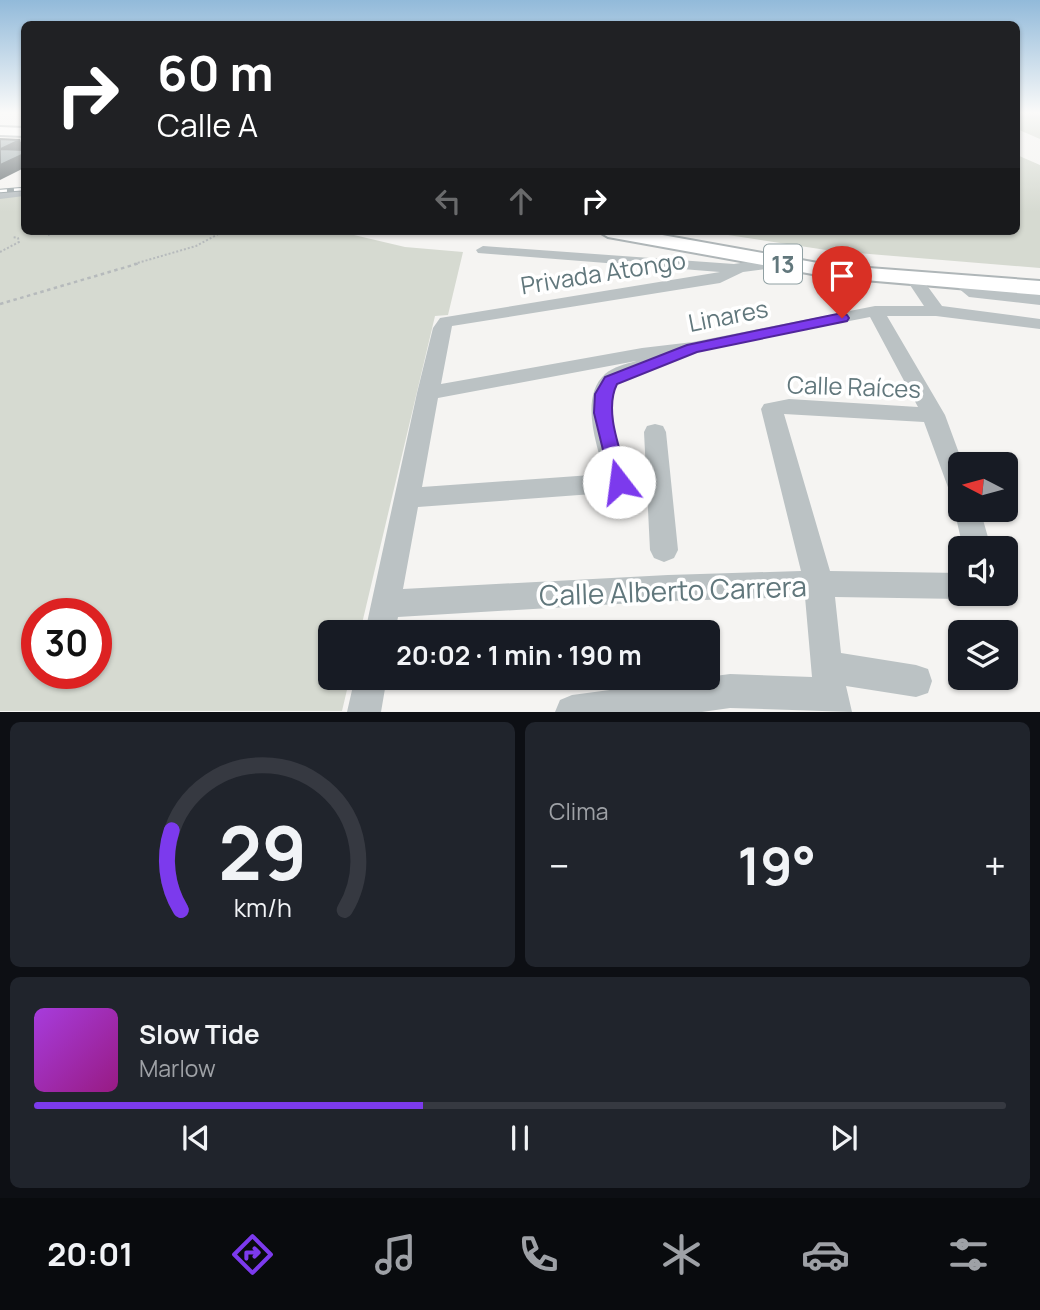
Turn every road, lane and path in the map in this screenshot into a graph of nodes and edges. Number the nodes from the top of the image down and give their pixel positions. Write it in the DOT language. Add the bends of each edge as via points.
graph roads {
  1 [pos="21,192"];
  2 [pos="0,195"];
  3 [pos="217,235"];
  4 [pos="629,235"];
  5 [pos="700,235"];
  6 [pos="12,237"];
  7 [pos="483,250"];
  8 [pos="0,252"];
  9 [pos="774,263"];
  10 [pos="739,268"];
  11 [pos="1040,272"];
  12 [pos="914,279"];
  13 [pos="1022,281"];
  14 [pos="959,282"];
  15 [pos="1040,300"];
  16 [pos="0,304"];
  17 [pos="875,311"];
  18 [pos="936,311"];
  19 [pos="1040,324"];
  20 [pos="693,348"];
  21 [pos="427,393"];
  22 [pos="934,415"];
  23 [pos="655,432"];
  24 [pos="948,454"];
  25 [pos="660,480"];
  26 [pos="619,482"];
  27 [pos="407,498"];
  28 [pos="664,550"];
  29 [pos="819,584"];
  30 [pos="948,586"];
  31 [pos="382,618"];
  32 [pos="916,681"];
  33 [pos="368,690"];
  34 [pos="831,691"];
  35 [pos="629,708"];
  36 [pos="364,712"];
  37 [pos="572,712"];
  1 -- 2 [label="street"];
  3 -- 16 [label="path" via="196,246"];
  4 -- 9 [label="main road, 13"];
  5 -- 13 [label="main road, 13" via="821,256"];
  6 -- 8 [label="path" via="19,242"];
  7 -- 10 [label="street"];
  9 -- 10 [label="street, Privada Atongo"];
  9 -- 12 [label="main road, 13"];
  10 -- 21 [label="street, Privada Atongo" via="720,278 450,320 442,328"];
  11 -- 13 [label="main road, 13"];
  12 -- 14 [label="main road, 13"];
  12 -- 18 [label="street"];
  13 -- 14 [label="main road, 13"];
  14 -- 15 [label="street" via="975,293"];
  17 -- 18 [label="street, Linares"];
  17 -- 20 [label="street, Linares"];
  17 -- 22 [label="street"];
  18 -- 19 [label="street, Linares"];
  20 -- 21 [label="street, Linares"];
  20 -- 26 [label="street" via="617,376 607,386 603,413"];
  21 -- 27 [label="street"];
  22 -- 24 [label="street"];
  22 -- 29 [label="street, Calle Raíces" via="789,406 772,409"];
  23 -- 25 [label="street"];
  25 -- 26 [label="street"];
  25 -- 28 [label="street"];
  26 -- 27 [label="street"];
  27 -- 31 [label="street"];
  29 -- 30 [label="street, Calle Alberto Carrera"];
  29 -- 31 [label="street, Calle Alberto Carrera" via="668,588"];
  29 -- 34 [label="street"];
  32 -- 34 [label="street"];
  33 -- 36 [label="street"];
  34 -- 35 [label="street" via="742,691"];
  35 -- 37 [label="street"];
}
